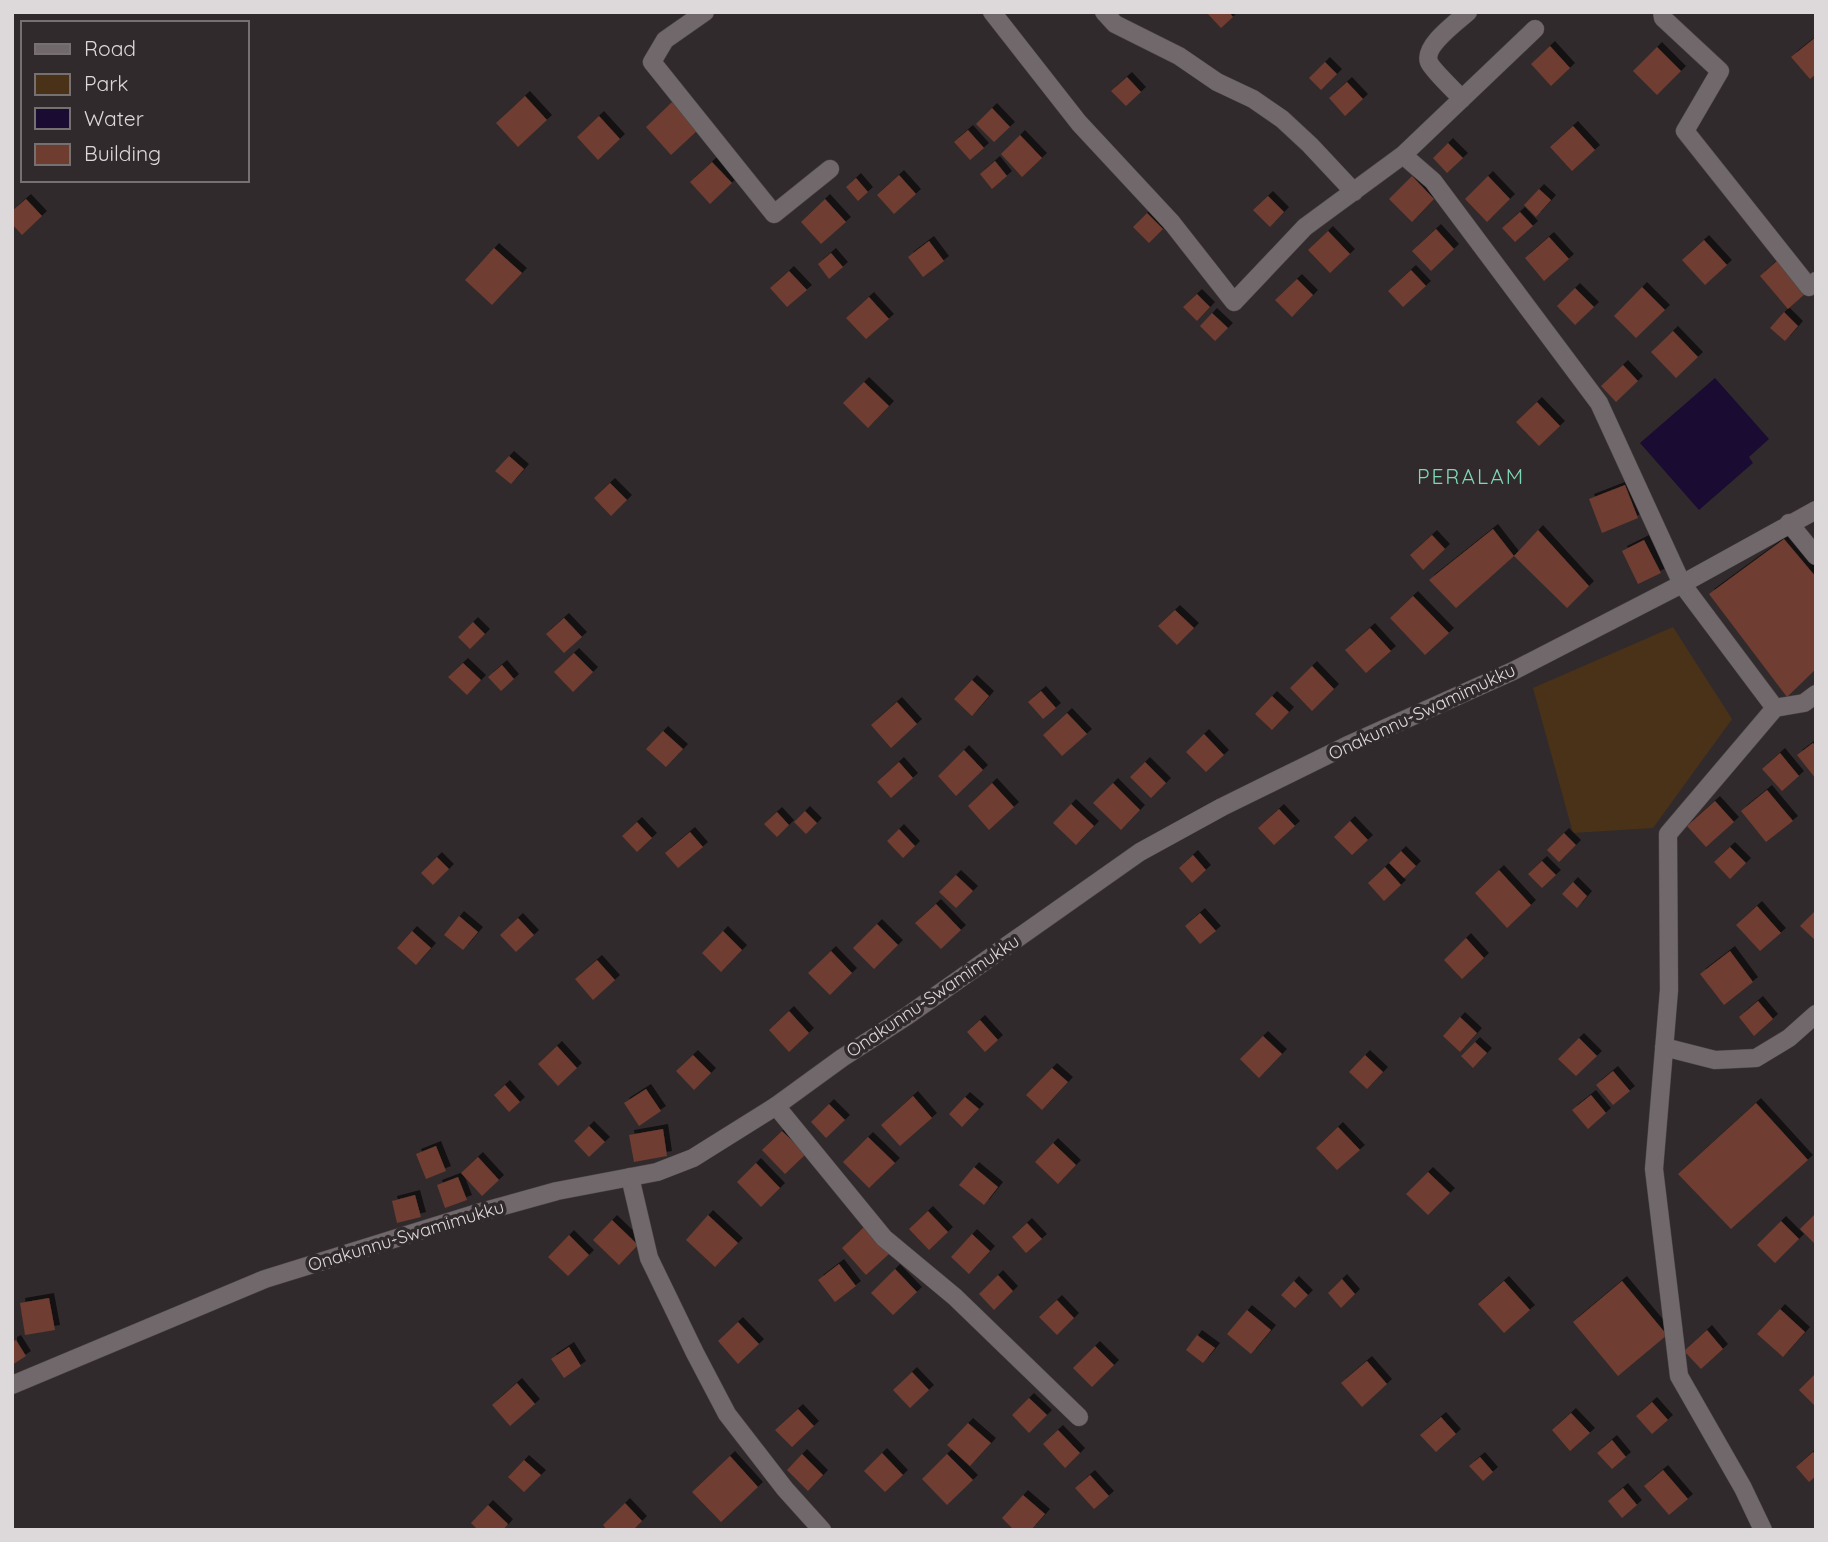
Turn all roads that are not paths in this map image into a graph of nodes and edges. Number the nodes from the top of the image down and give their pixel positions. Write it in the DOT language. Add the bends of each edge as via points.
graph roads {
  1 [pos="705,12"];
  2 [pos="992,12"];
  3 [pos="1104,12"];
  4 [pos="1468,12"];
  5 [pos="1662,12"];
  6 [pos="1535,29"];
  7 [pos="1462,99"];
  8 [pos="1403,155"];
  9 [pos="830,169"];
  10 [pos="1354,192"];
  11 [pos="1816,281"];
  12 [pos="1816,510"];
  13 [pos="1790,523"];
  14 [pos="1816,556"];
  15 [pos="1682,584"];
  16 [pos="1816,694"];
  17 [pos="1775,708"];
  18 [pos="1816,1014"];
  19 [pos="1664,1047"];
  20 [pos="776,1106"];
  21 [pos="630,1177"];
  22 [pos="12,1385"];
  23 [pos="1079,1417"];
  24 [pos="822,1530"];
  25 [pos="1763,1530"];
  1 -- 9 [label="street" via="664,40 652,62 774,214"];
  2 -- 10 [label="street" via="1079,123 1172,223 1234,302 1305,227"];
  3 -- 10 [label="street" via="1115,24 1179,56 1282,119"];
  4 -- 7 [label="street" via="1428,53 1429,63"];
  5 -- 11 [label="street" via="1720,71 1685,131 1809,287"];
  6 -- 7 [label="street"];
  7 -- 8 [label="street"];
  8 -- 10 [label="street"];
  8 -- 15 [label="street" via="1433,181 1599,403"];
  12 -- 13 [label="street, Onakunnu-Swamimukku"];
  13 -- 14 [label="street"];
  13 -- 15 [label="street, Onakunnu-Swamimukku"];
  15 -- 17 [label="street"];
  15 -- 20 [label="street, Onakunnu-Swamimukku" via="1513,671 1222,807 1140,852"];
  16 -- 17 [label="street" via="1804,703"];
  17 -- 19 [label="street" via="1668,834"];
  18 -- 19 [label="street" via="1756,1058 1716,1060"];
  19 -- 25 [label="street" via="1654,1169 1679,1376"];
  20 -- 21 [label="street, Onakunnu-Swamimukku" via="693,1158"];
  20 -- 23 [label="street" via="884,1238 955,1297"];
  21 -- 22 [label="street, Onakunnu-Swamimukku" via="463,1217 265,1279"];
  21 -- 24 [label="street" via="649,1258 727,1414"];
}
